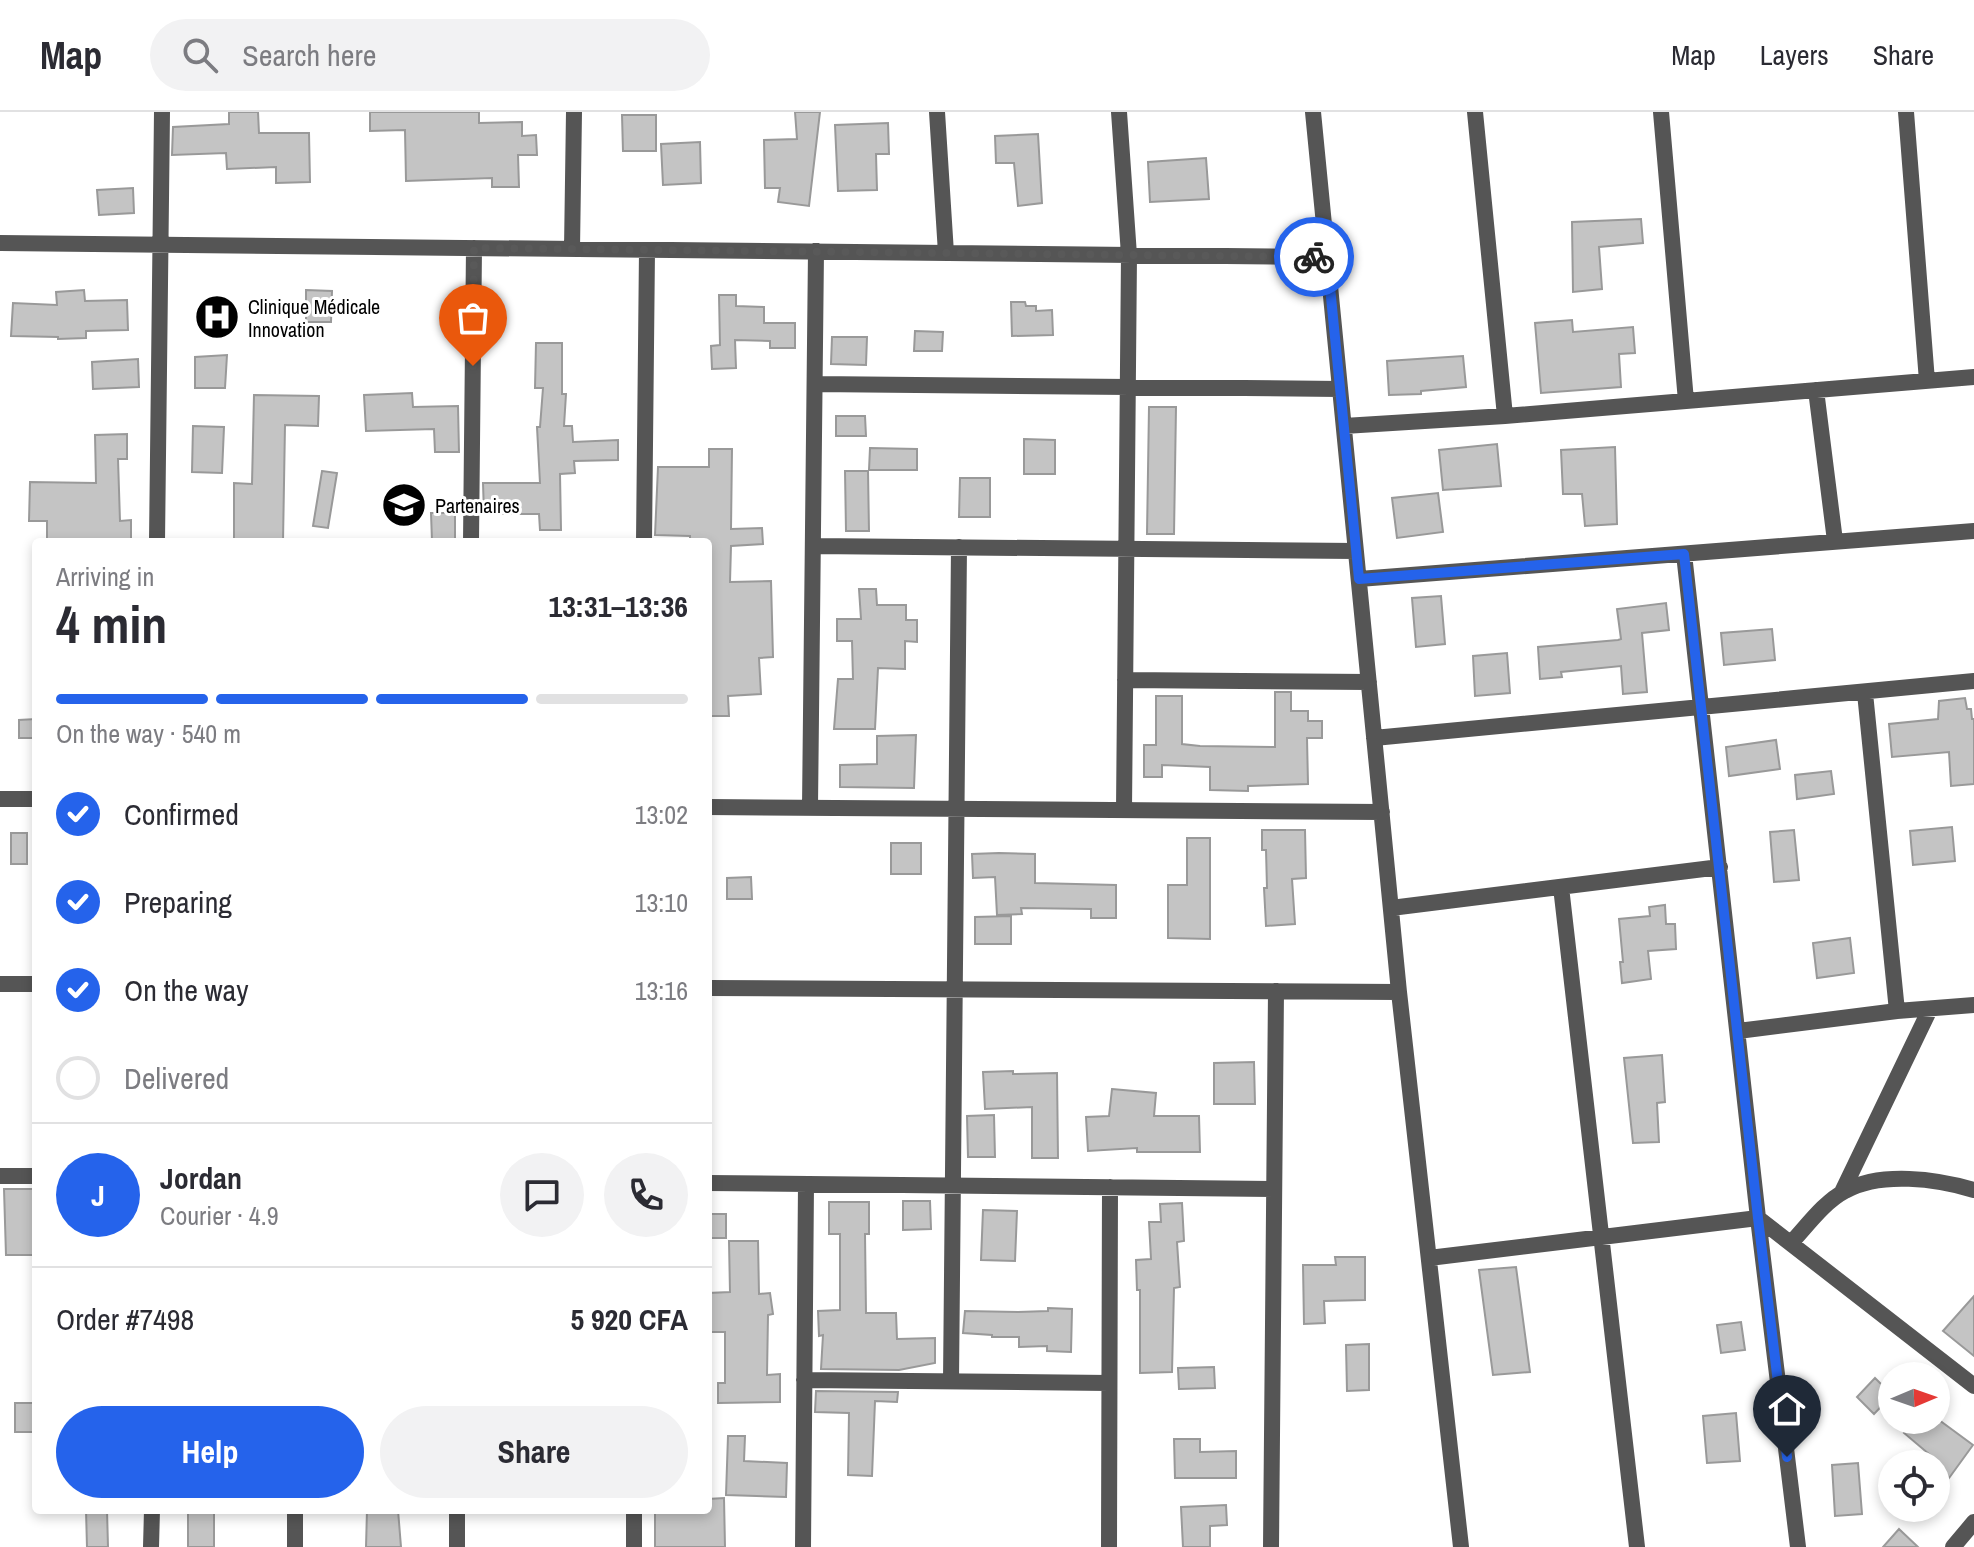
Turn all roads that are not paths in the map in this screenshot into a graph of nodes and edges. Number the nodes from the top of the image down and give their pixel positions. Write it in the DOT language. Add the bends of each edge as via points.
graph roads {
  1 [pos="162,112"];
  2 [pos="574,112"];
  3 [pos="937,112"];
  4 [pos="1119,112"];
  5 [pos="1313,112"];
  6 [pos="1475,112"];
  7 [pos="1661,112"];
  8 [pos="1906,112"];
  9 [pos="0,243"];
  10 [pos="160,245"];
  11 [pos="474,248"];
  12 [pos="572,249"];
  13 [pos="647,250"];
  14 [pos="816,251"];
  15 [pos="946,253"];
  16 [pos="1129,255"];
  17 [pos="1327,257"];
  18 [pos="1974,377"];
  19 [pos="1927,381"];
  20 [pos="815,384"];
  21 [pos="1128,388"];
  22 [pos="1340,389"];
  23 [pos="1816,390"];
  24 [pos="1686,401"];
  25 [pos="1505,416"];
  26 [pos="1344,426"];
  27 [pos="1974,531"];
  28 [pos="157,538"];
  29 [pos="471,538"];
  30 [pos="644,538"];
  31 [pos="1835,541"];
  32 [pos="813,546"];
  33 [pos="959,547"];
  34 [pos="1127,548"];
  35 [pos="1356,551"];
  36 [pos="1684,554"];
  37 [pos="1359,579"];
  38 [pos="1125,680"];
  39 [pos="1974,681"];
  40 [pos="1369,682"];
  41 [pos="1865,693"];
  42 [pos="1703,707"];
  43 [pos="1374,738"];
  44 [pos="0,799"];
  45 [pos="32,799"];
  46 [pos="712,807"];
  47 [pos="810,807"];
  48 [pos="957,809"];
  49 [pos="1124,810"];
  50 [pos="1382,812"];
  51 [pos="1720,867"];
  52 [pos="1561,887"];
  53 [pos="1391,908"];
  54 [pos="0,984"];
  55 [pos="32,984"];
  56 [pos="712,988"];
  57 [pos="955,989"];
  58 [pos="1276,991"];
  59 [pos="1399,992"];
  60 [pos="1974,1005"];
  61 [pos="1930,1009"];
  62 [pos="1897,1011"];
  63 [pos="1738,1031"];
  64 [pos="0,1176"];
  65 [pos="32,1176"];
  66 [pos="712,1183"];
  67 [pos="806,1184"];
  68 [pos="953,1186"];
  69 [pos="1110,1187"];
  70 [pos="1274,1189"];
  71 [pos="1974,1190"];
  72 [pos="1842,1192"];
  73 [pos="1758,1218"];
  74 [pos="1602,1239"];
  75 [pos="1791,1243"];
  76 [pos="1429,1258"];
  77 [pos="804,1380"];
  78 [pos="951,1381"];
  79 [pos="1109,1383"];
  80 [pos="1974,1386"];
  81 [pos="152,1514"];
  82 [pos="295,1514"];
  83 [pos="457,1514"];
  84 [pos="634,1514"];
  85 [pos="1974,1522"];
  86 [pos="151,1547"];
  87 [pos="295,1547"];
  88 [pos="457,1547"];
  89 [pos="634,1547"];
  90 [pos="803,1547"];
  91 [pos="1109,1547"];
  92 [pos="1271,1547"];
  93 [pos="1461,1547"];
  94 [pos="1637,1547"];
  95 [pos="1798,1547"];
  96 [pos="1953,1547"];
  1 -- 10 [label="street"];
  2 -- 12 [label="street"];
  3 -- 15 [label="street"];
  4 -- 16 [label="street"];
  5 -- 17 [label="street"];
  6 -- 25 [label="street"];
  7 -- 24 [label="street"];
  8 -- 19 [label="street"];
  9 -- 10 [label="street"];
  10 -- 11 [label="street"];
  10 -- 28 [label="street"];
  11 -- 12 [label="street"];
  11 -- 29 [label="street"];
  12 -- 13 [label="street"];
  13 -- 14 [label="street"];
  13 -- 30 [label="street"];
  14 -- 15 [label="street"];
  14 -- 20 [label="street"];
  15 -- 16 [label="street"];
  16 -- 17 [label="street"];
  16 -- 21 [label="street"];
  17 -- 22 [label="street"];
  18 -- 19 [label="street"];
  19 -- 23 [label="street"];
  20 -- 21 [label="street"];
  20 -- 32 [label="street"];
  21 -- 22 [label="street"];
  21 -- 34 [label="street"];
  22 -- 26 [label="street"];
  23 -- 24 [label="street"];
  23 -- 31 [label="street"];
  24 -- 25 [label="street"];
  25 -- 26 [label="street"];
  26 -- 35 [label="street"];
  27 -- 31 [label="street"];
  31 -- 36 [label="street"];
  32 -- 33 [label="street"];
  32 -- 47 [label="street"];
  33 -- 34 [label="street"];
  33 -- 48 [label="street"];
  34 -- 35 [label="street"];
  34 -- 38 [label="street"];
  35 -- 37 [label="street"];
  36 -- 37 [label="street"];
  36 -- 42 [label="street"];
  37 -- 40 [label="street"];
  38 -- 40 [label="street"];
  38 -- 49 [label="street"];
  39 -- 41 [label="street"];
  40 -- 43 [label="street"];
  41 -- 42 [label="street"];
  41 -- 62 [label="street"];
  42 -- 43 [label="street"];
  42 -- 51 [label="street"];
  43 -- 50 [label="street"];
  44 -- 45 [label="street"];
  46 -- 47 [label="street"];
  47 -- 48 [label="street"];
  48 -- 49 [label="street"];
  48 -- 57 [label="street"];
  49 -- 50 [label="street"];
  50 -- 53 [label="street"];
  51 -- 52 [label="street"];
  51 -- 63 [label="street"];
  52 -- 53 [label="street"];
  52 -- 74 [label="street"];
  53 -- 59 [label="street"];
  54 -- 55 [label="street"];
  56 -- 57 [label="street"];
  57 -- 58 [label="street"];
  57 -- 68 [label="street"];
  58 -- 59 [label="street"];
  58 -- 70 [label="street"];
  59 -- 76 [label="street"];
  60 -- 61 [label="street"];
  61 -- 62 [label="street"];
  61 -- 72 [label="street"];
  62 -- 63 [label="street"];
  63 -- 73 [label="street"];
  64 -- 65 [label="street"];
  66 -- 67 [label="street"];
  67 -- 68 [label="street"];
  67 -- 77 [label="street"];
  68 -- 69 [label="street"];
  68 -- 78 [label="street"];
  69 -- 70 [label="street"];
  69 -- 79 [label="street"];
  70 -- 92 [label="street"];
  71 -- 72 [label="street" via="1902,1180"];
  72 -- 75 [label="street"];
  73 -- 74 [label="street"];
  73 -- 75 [label="street"];
  73 -- 95 [label="street"];
  74 -- 76 [label="street"];
  74 -- 94 [label="street"];
  75 -- 80 [label="street"];
  76 -- 93 [label="street"];
  77 -- 78 [label="street"];
  77 -- 90 [label="street"];
  78 -- 79 [label="street"];
  79 -- 91 [label="street"];
  81 -- 86 [label="street"];
  82 -- 87 [label="street"];
  83 -- 88 [label="street"];
  84 -- 89 [label="street"];
  85 -- 96 [label="street"];
}
